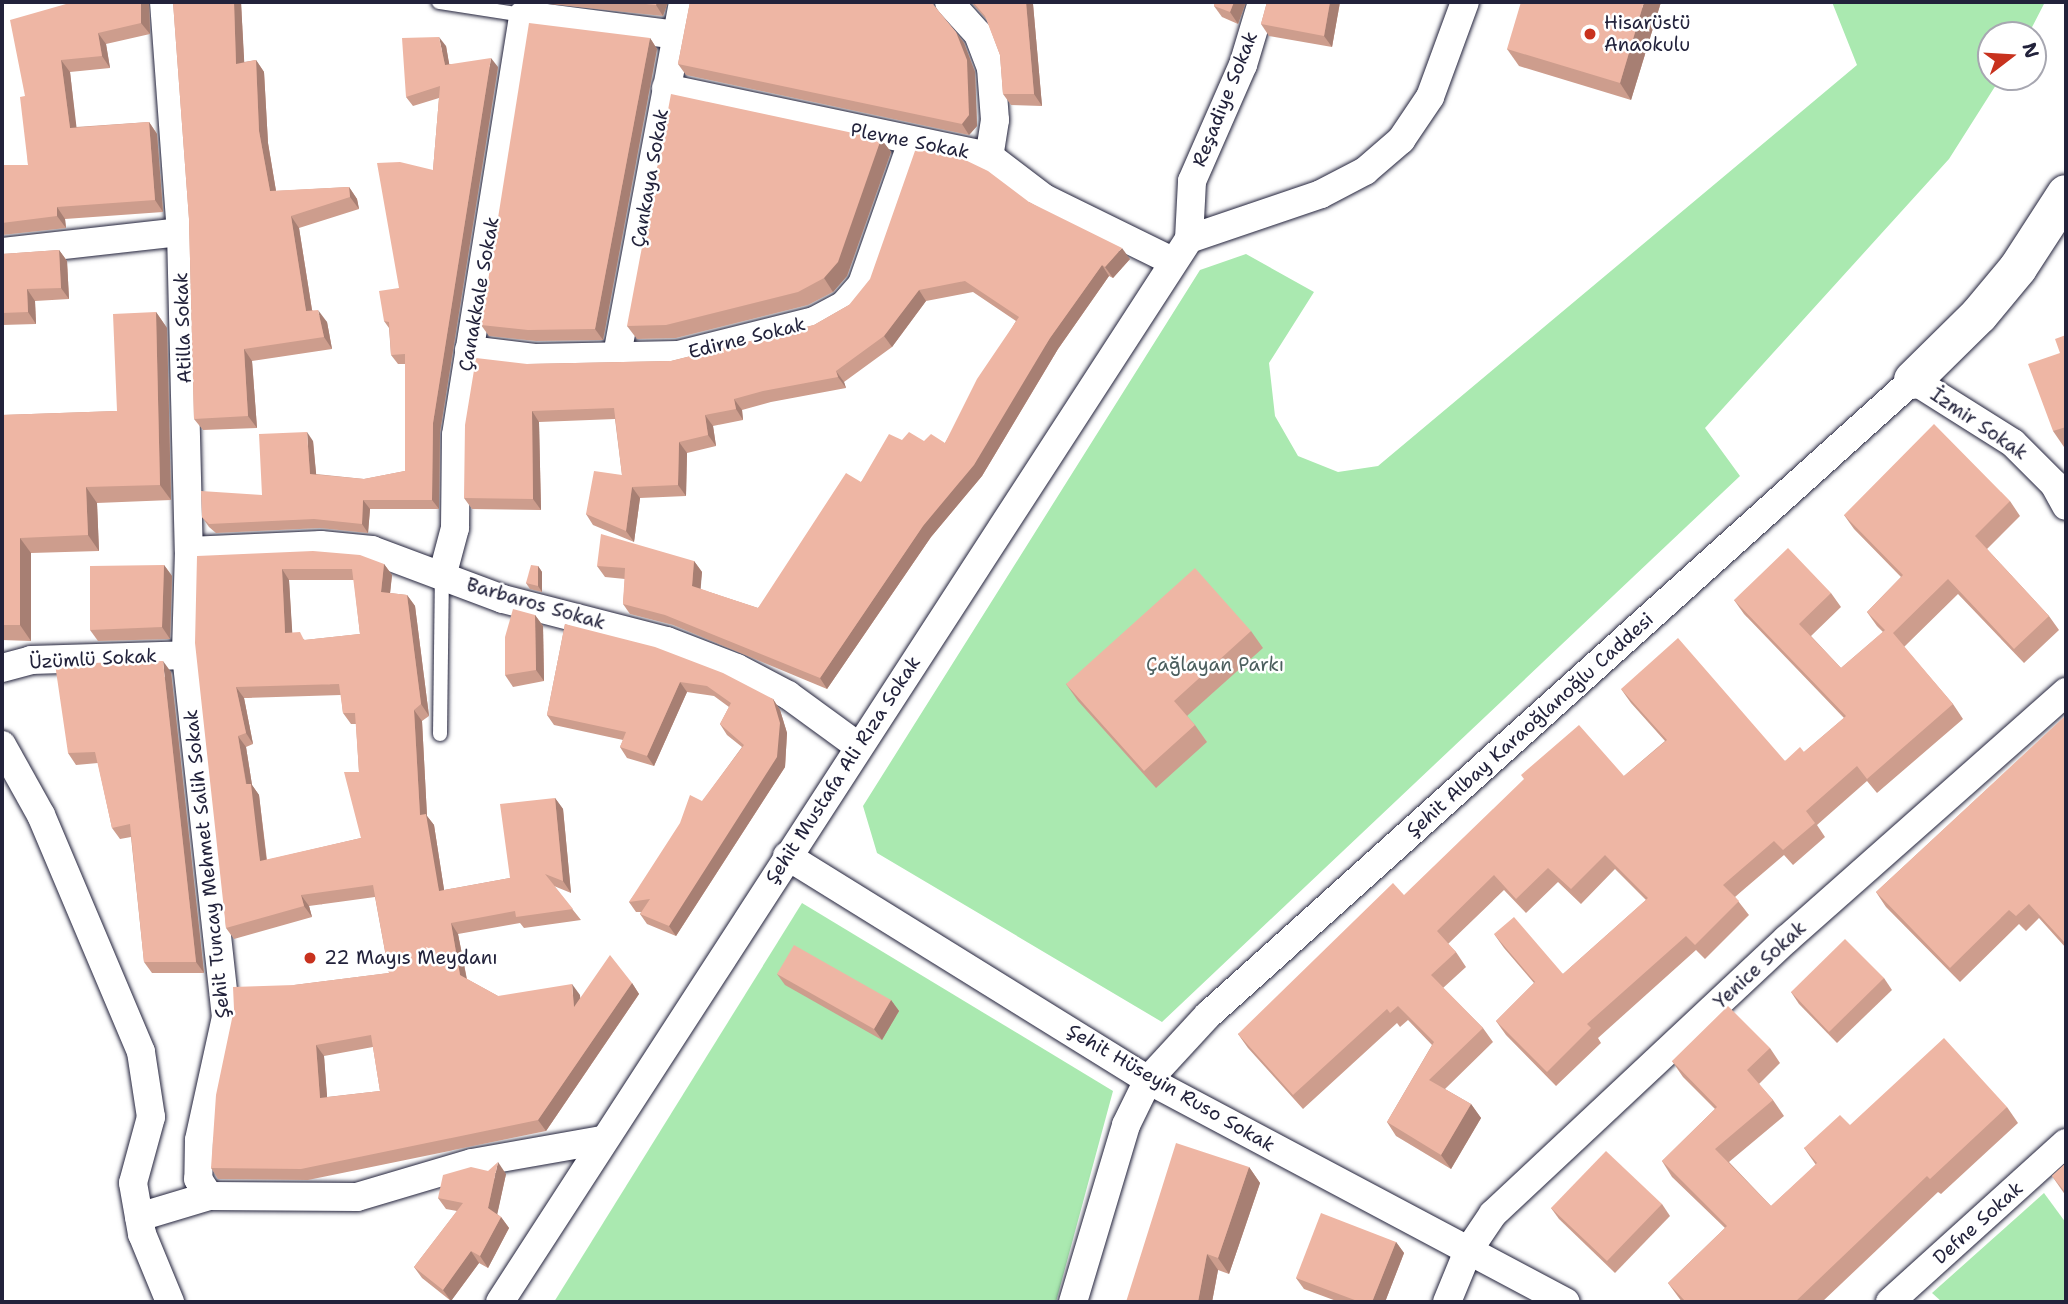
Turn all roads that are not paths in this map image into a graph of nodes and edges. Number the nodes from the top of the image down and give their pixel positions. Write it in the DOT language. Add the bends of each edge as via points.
graph roads {
  1 [pos="164,2"];
  2 [pos="439,2"];
  3 [pos="683,2"];
  4 [pos="949,2"];
  5 [pos="1262,2"];
  6 [pos="1465,2"];
  7 [pos="523,15"];
  8 [pos="678,35"];
  9 [pos="666,88"];
  10 [pos="912,142"];
  11 [pos="989,156"];
  12 [pos="2066,194"];
  13 [pos="180,232"];
  14 [pos="1189,239"];
  15 [pos="2,251"];
  16 [pos="1172,261"];
  17 [pos="469,350"];
  18 [pos="618,355"];
  19 [pos="1913,380"];
  20 [pos="2066,506"];
  21 [pos="189,551"];
  22 [pos="443,573"];
  23 [pos="186,655"];
  24 [pos="2,668"];
  25 [pos="2066,692"];
  26 [pos="440,734"];
  27 [pos="2,745"];
  28 [pos="858,746"];
  29 [pos="787,856"];
  30 [pos="1148,1080"];
  31 [pos="603,1140"];
  32 [pos="2066,1143"];
  33 [pos="209,1196"];
  34 [pos="139,1217"];
  35 [pos="1468,1251"];
  36 [pos="170,1302"];
  37 [pos="500,1302"];
  38 [pos="1073,1302"];
  39 [pos="1447,1302"];
  40 [pos="1566,1302"];
  41 [pos="1890,1302"];
  1 -- 13 [label="street, Atilla Sokak"];
  2 -- 7 [label="lane"];
  3 -- 8 [label="street, Çankaya Sokak"];
  4 -- 11 [label="street" via="978,34 990,68 995,120"];
  5 -- 14 [label="street, Reşadiye Sokak" via="1243,65 1192,181"];
  6 -- 14 [label="street" via="1430,97 1401,140 1365,171 1321,194"];
  7 -- 8 [label="street"];
  7 -- 17 [label="street, Çanakkale Sokak"];
  8 -- 9 [label="street, Çankaya Sokak"];
  9 -- 10 [label="street, Plevne Sokak"];
  9 -- 18 [label="street, Çankaya Sokak"];
  10 -- 11 [label="street, Plevne Sokak"];
  10 -- 18 [label="street, Edirne Sokak" via="874,260 844,305 783,332 678,355"];
  11 -- 16 [label="street, Plevne Sokak" via="1044,198"];
  12 -- 19 [label="street, Şehit Albay Karaoğlanoğlu Caddesi" via="2018,268 1979,315"];
  13 -- 15 [label="street"];
  13 -- 21 [label="street, Atilla Sokak"];
  14 -- 16 [label="street, Şehit Mustafa Ali Rıza Sokak"];
  16 -- 28 [label="street, Şehit Mustafa Ali Rıza Sokak"];
  17 -- 18 [label="street, Edirne Sokak" via="535,358"];
  17 -- 22 [label="street, Çanakkale Sokak" via="456,435 455,528"];
  19 -- 20 [label="street, İzmir Sokak" via="2013,443 2054,484"];
  19 -- 30 [label="street, Şehit Albay Karaoğlanoğlu Caddesi" via="1208,1015"];
  21 -- 22 [label="street, Barbaros Sokak" via="321,545 372,550"];
  21 -- 23 [label="street, Atilla Sokak"];
  22 -- 26 [label="lane"];
  22 -- 28 [label="street, Barbaros Sokak" via="503,599 667,641 737,668 788,695"];
  23 -- 24 [label="street, Üzümlü Sokak" via="31,660"];
  23 -- 33 [label="street, Şehit Tuncay Mehmet Salih Sokak" via="226,1017 199,1140 198,1179"];
  25 -- 35 [label="street, Yenice Sokak" via="1746,977 1493,1214"];
  27 -- 34 [label="street" via="41,816 141,1052 151,1117 133,1184"];
  28 -- 29 [label="street, Şehit Mustafa Ali Rıza Sokak"];
  29 -- 30 [label="street, Şehit Hüseyin Ruso Sokak"];
  29 -- 31 [label="street, Şehit Mustafa Ali Rıza Sokak"];
  30 -- 35 [label="street, Şehit Hüseyin Ruso Sokak"];
  30 -- 38 [label="street, Şehit Albay Karaoğlanoğlu Caddesi" via="1126,1125"];
  31 -- 33 [label="street" via="472,1163 357,1197"];
  31 -- 37 [label="street, Şehit Mustafa Ali Rıza Sokak"];
  32 -- 41 [label="street, Defne Sokak"];
  33 -- 34 [label="street"];
  34 -- 36 [label="street"];
  35 -- 39 [label="street, Yenice Sokak"];
  35 -- 40 [label="street, Şehit Hüseyin Ruso Sokak"];
}
